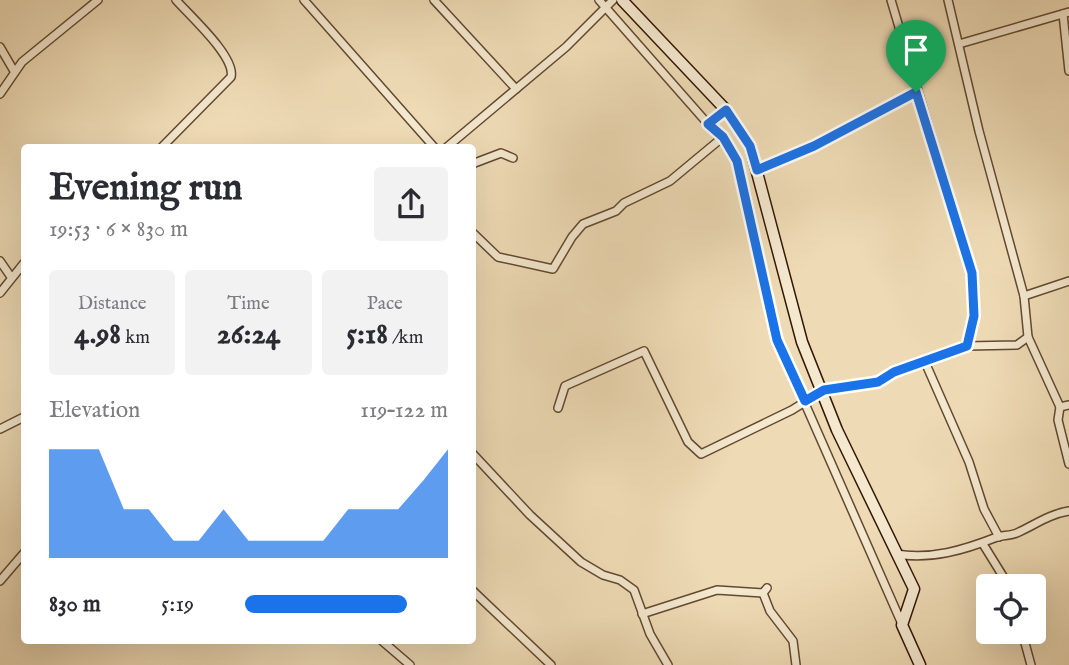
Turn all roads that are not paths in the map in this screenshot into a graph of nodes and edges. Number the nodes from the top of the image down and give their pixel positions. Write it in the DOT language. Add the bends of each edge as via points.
graph roads {
  1 [pos="97,0"];
  2 [pos="176,0"];
  3 [pos="304,0"];
  4 [pos="434,0"];
  5 [pos="599,0"];
  6 [pos="613,0"];
  7 [pos="622,0"];
  8 [pos="891,0"];
  9 [pos="948,0"];
  10 [pos="607,8"];
  11 [pos="1066,13"];
  12 [pos="960,44"];
  13 [pos="0,47"];
  14 [pos="14,71"];
  15 [pos="1069,71"];
  16 [pos="516,89"];
  17 [pos="916,92"];
  18 [pos="0,94"];
  19 [pos="726,110"];
  20 [pos="708,124"];
  21 [pos="723,137"];
  22 [pos="165,144"];
  23 [pos="431,144"];
  24 [pos="451,144"];
  25 [pos="513,158"];
  26 [pos="476,162"];
  27 [pos="757,170"];
  28 [pos="476,236"];
  29 [pos="0,261"];
  30 [pos="21,266"];
  31 [pos="11,277"];
  32 [pos="1069,281"];
  33 [pos="0,293"];
  34 [pos="1024,296"];
  35 [pos="1028,337"];
  36 [pos="967,346"];
  37 [pos="925,362"];
  38 [pos="824,390"];
  39 [pos="805,401"];
  40 [pos="1069,405"];
  41 [pos="1060,407"];
  42 [pos="558,408"];
  43 [pos="21,418"];
  44 [pos="0,429"];
  45 [pos="476,457"];
  46 [pos="1069,464"];
  47 [pos="1069,511"];
  48 [pos="999,537"];
  49 [pos="983,544"];
  50 [pos="896,554"];
  51 [pos="21,557"];
  52 [pos="1002,574"];
  53 [pos="0,581"];
  54 [pos="476,594"];
  55 [pos="642,614"];
  56 [pos="902,625"];
  57 [pos="386,644"];
  58 [pos="1025,644"];
  59 [pos="410,665"];
  60 [pos="551,665"];
  61 [pos="668,665"];
  62 [pos="796,665"];
  63 [pos="920,665"];
  64 [pos="1031,665"];
  1 -- 14 [label="street"];
  2 -- 22 [label="street" via="224,54 233,72"];
  3 -- 23 [label="street"];
  4 -- 16 [label="street"];
  5 -- 10 [label="street"];
  6 -- 10 [label="street"];
  7 -- 19 [label="street"];
  8 -- 17 [label="street"];
  9 -- 12 [label="street"];
  10 -- 16 [label="street"];
  10 -- 20 [label="street"];
  11 -- 12 [label="street"];
  11 -- 15 [label="street"];
  12 -- 34 [label="street"];
  13 -- 14 [label="street"];
  14 -- 18 [label="street"];
  16 -- 24 [label="street"];
  17 -- 27 [label="street" via="814,146"];
  17 -- 36 [label="street" via="972,273 974,316"];
  19 -- 20 [label="street"];
  19 -- 27 [label="street" via="750,146"];
  20 -- 21 [label="street"];
  21 -- 28 [label="street" via="670,181 583,224 553,269 498,257"];
  21 -- 39 [label="street" via="743,183 777,340"];
  25 -- 26 [label="street" via="501,153"];
  27 -- 38 [label="street" via="802,342"];
  29 -- 31 [label="street"];
  30 -- 31 [label="street"];
  31 -- 33 [label="street"];
  32 -- 34 [label="street"];
  34 -- 35 [label="street"];
  35 -- 36 [label="street" via="1017,345"];
  35 -- 41 [label="street"];
  36 -- 37 [label="street"];
  37 -- 38 [label="street" via="878,382"];
  37 -- 48 [label="street"];
  38 -- 39 [label="street"];
  38 -- 50 [label="street" via="837,430"];
  39 -- 42 [label="street" via="699,454 688,442 643,351 565,386"];
  39 -- 56 [label="street"];
  40 -- 41 [label="street"];
  41 -- 46 [label="street" via="1058,420"];
  43 -- 44 [label="street"];
  45 -- 55 [label="street" via="581,562 634,590"];
  47 -- 48 [label="street"];
  48 -- 49 [label="street"];
  49 -- 50 [label="street" via="922,558"];
  49 -- 52 [label="street"];
  50 -- 56 [label="street" via="914,589"];
  51 -- 53 [label="street"];
  54 -- 60 [label="street"];
  55 -- 61 [label="street"];
  55 -- 62 [label="street" via="717,590 765,591 770,611 793,641"];
  56 -- 63 [label="street"];
  57 -- 59 [label="street"];
  58 -- 64 [label="street"];
}
